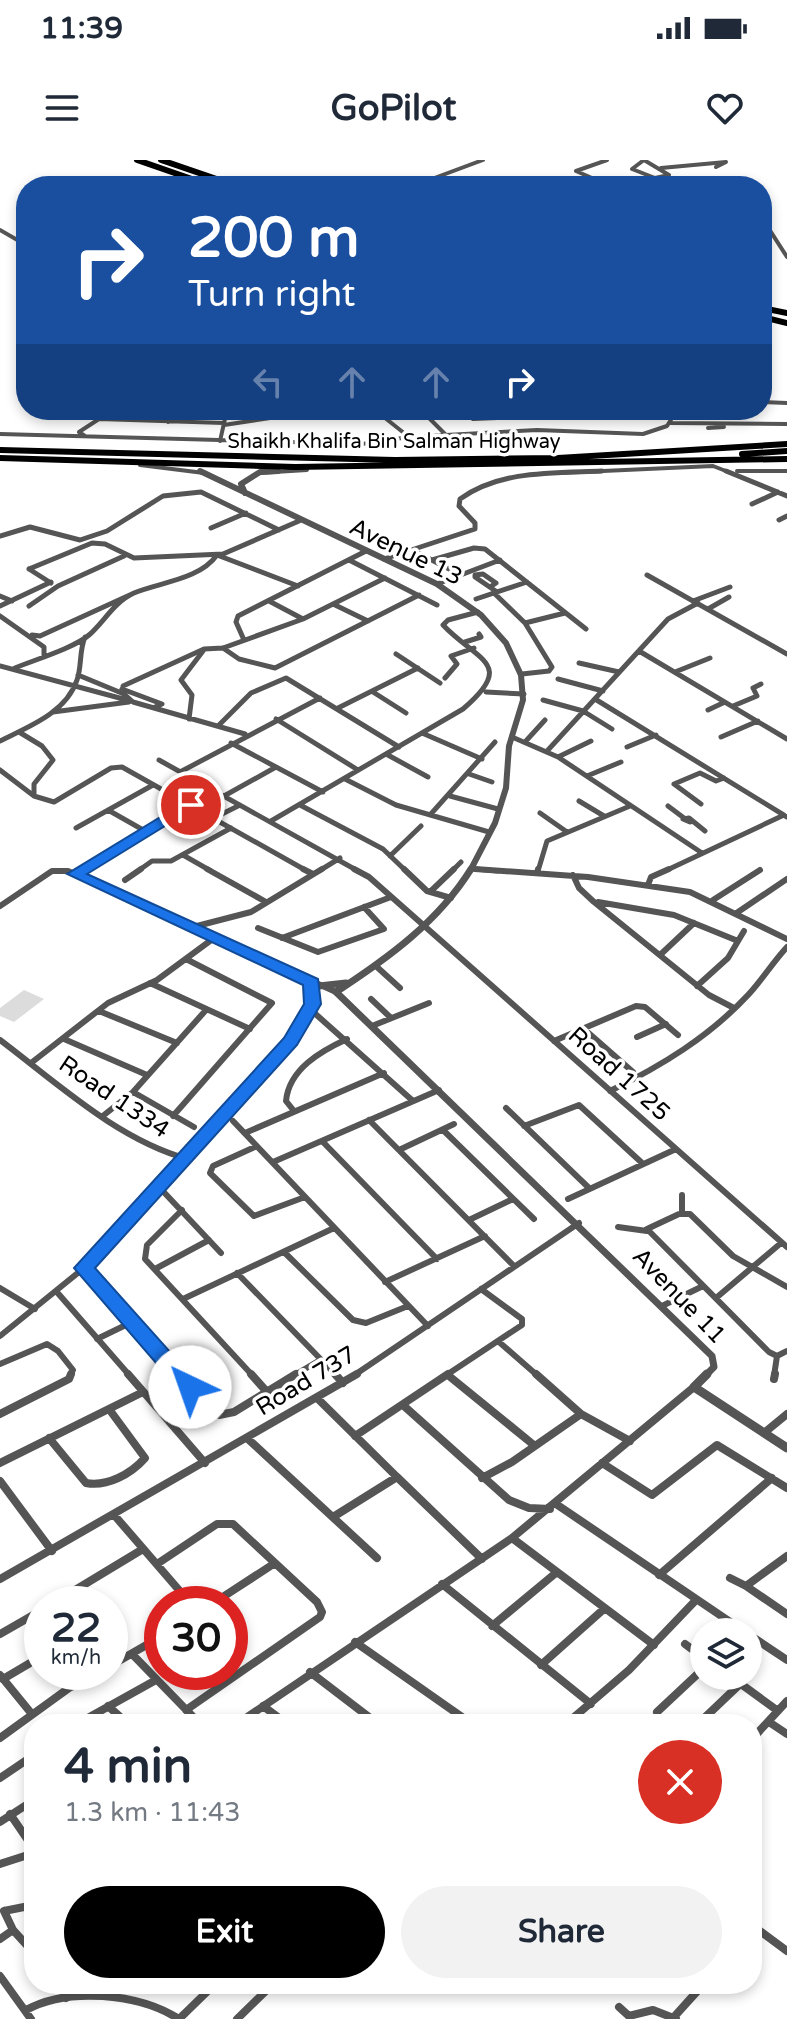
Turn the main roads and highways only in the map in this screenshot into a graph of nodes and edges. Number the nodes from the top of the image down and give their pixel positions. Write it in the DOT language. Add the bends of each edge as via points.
graph roads {
  1 [pos="137,160"];
  2 [pos="161,160"];
  3 [pos="183,176"];
  4 [pos="206,176"];
  5 [pos="787,444"];
  6 [pos="780,450"];
  7 [pos="0,455"];
  8 [pos="787,459"];
  9 [pos="628,465"];
  1 -- 3 [label="highway"];
  2 -- 4 [label="highway"];
  5 -- 6 [label="highway, Shaikh Khalifa Bin Salman Highway"];
  6 -- 7 [label="highway, Shaikh Khalifa Bin Salman Highway" via="575,463 393,466"];
  6 -- 9 [label="highway"];
  7 -- 9 [label="highway" via="307,470"];
  8 -- 9 [label="highway"];
}
